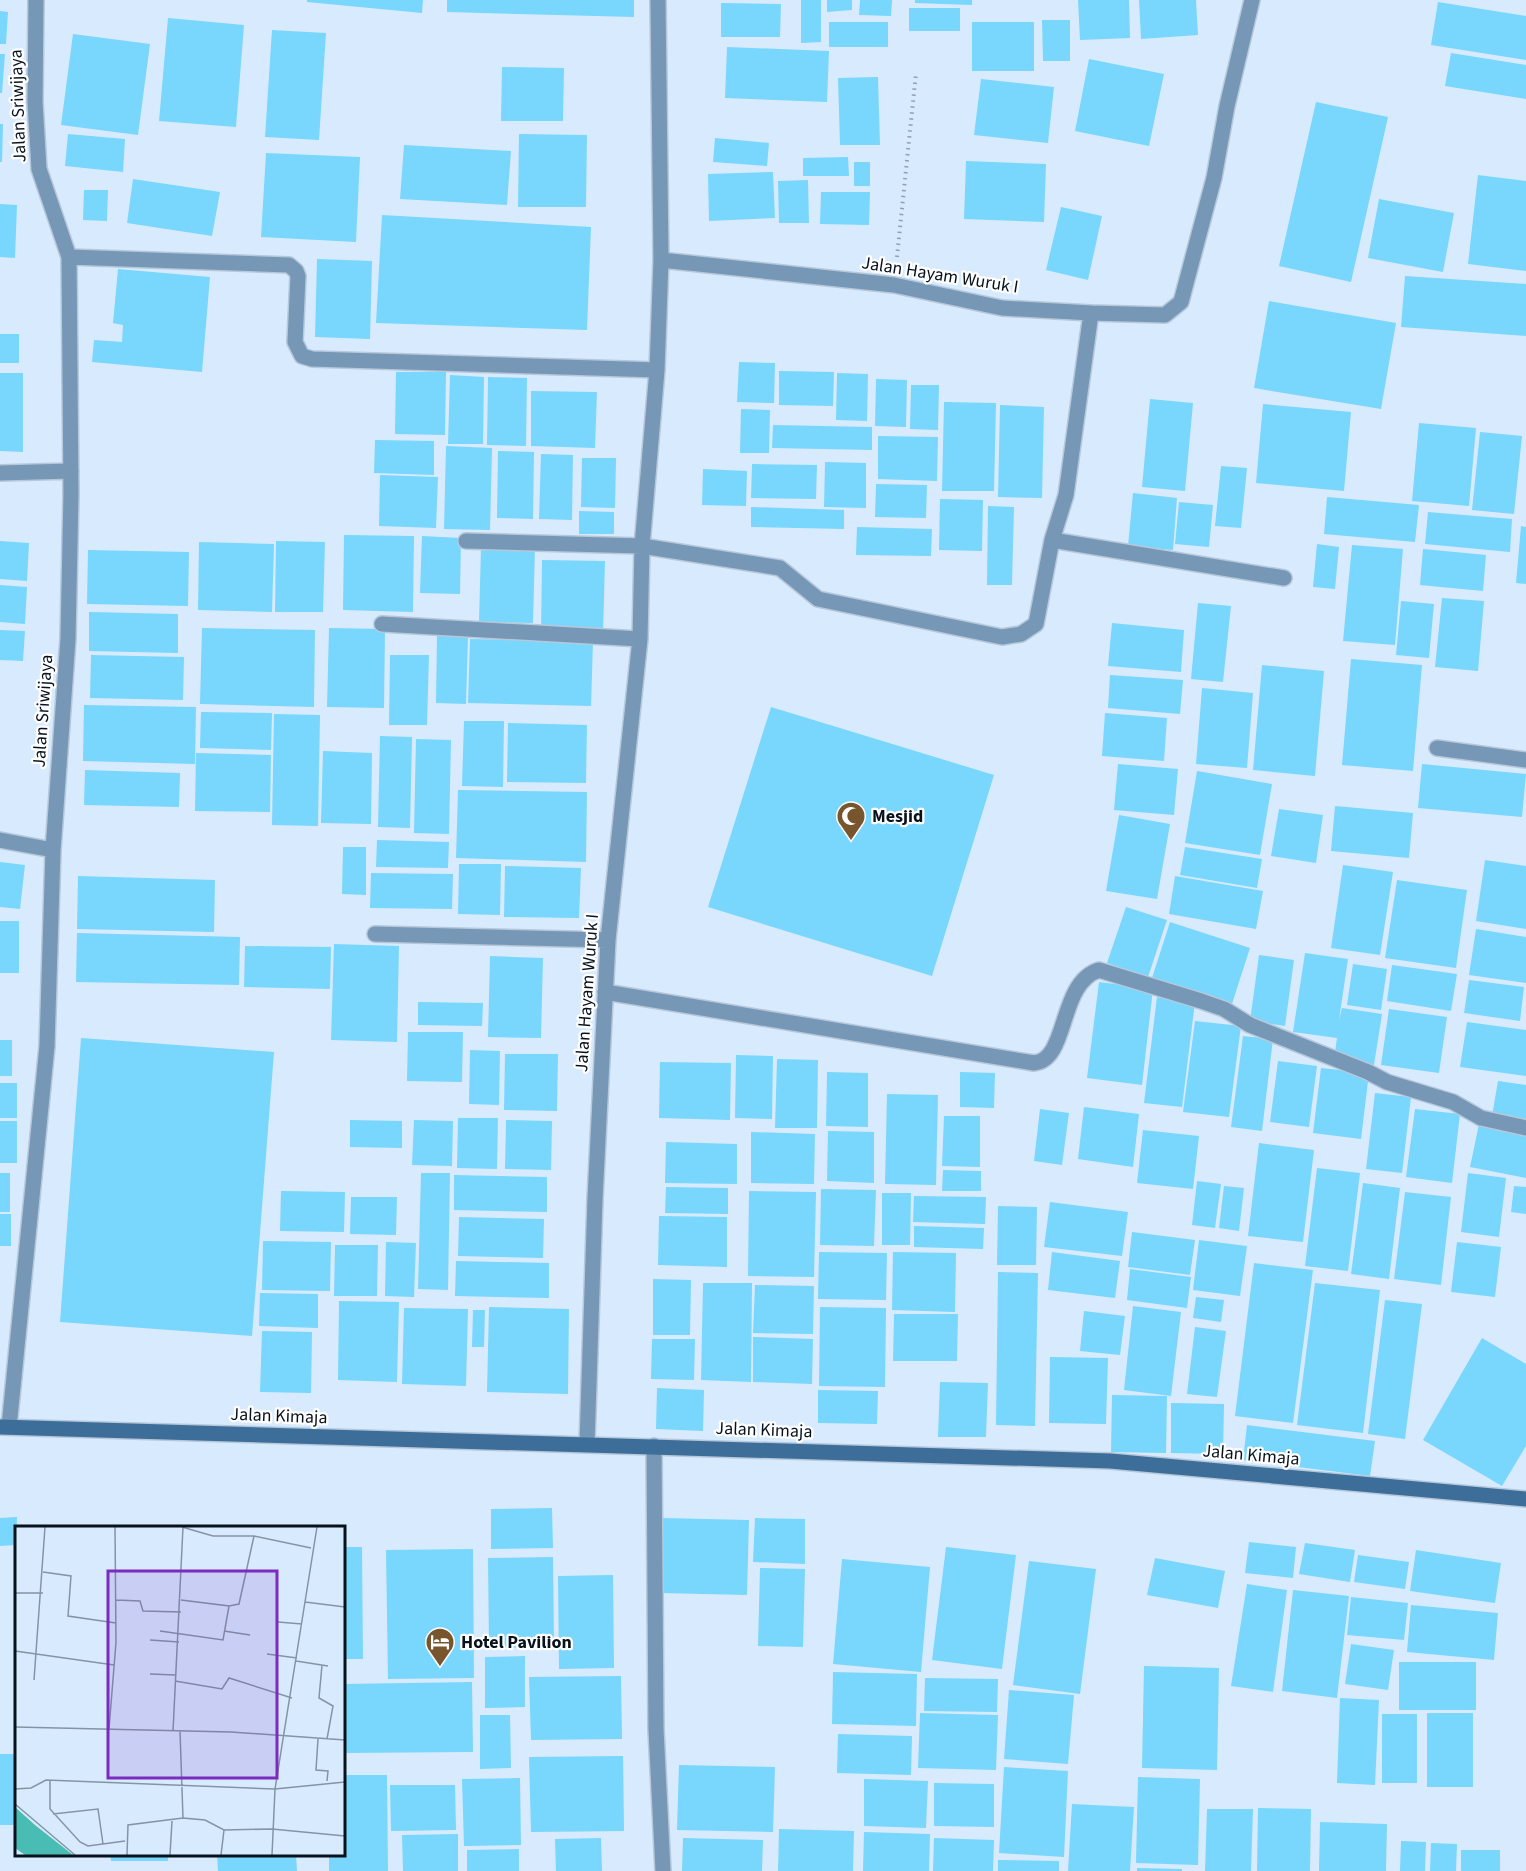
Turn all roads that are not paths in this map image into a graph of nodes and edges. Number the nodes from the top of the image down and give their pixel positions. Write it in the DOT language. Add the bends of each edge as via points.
graph roads {
  1 [pos="36,0"];
  2 [pos="658,0"];
  3 [pos="1252,0"];
  4 [pos="69,257"];
  5 [pos="661,260"];
  6 [pos="1091,313"];
  7 [pos="657,369"];
  8 [pos="71,471"];
  9 [pos="0,473"];
  10 [pos="1052,540"];
  11 [pos="466,541"];
  12 [pos="642,546"];
  13 [pos="1284,578"];
  14 [pos="382,624"];
  15 [pos="640,639"];
  16 [pos="1437,748"];
  17 [pos="1526,760"];
  18 [pos="0,840"];
  19 [pos="53,850"];
  20 [pos="375,934"];
  21 [pos="608,940"];
  22 [pos="605,992"];
  23 [pos="1526,1128"];
  24 [pos="4,1427"];
  25 [pos="587,1444"];
  26 [pos="654,1446"];
  27 [pos="1526,1499"];
  28 [pos="663,1871"];
  1 -- 4 [label="street, Jalan Sriwijaya" via="39,169"];
  2 -- 5 [label="street, Jalan Hayam Wuruk I"];
  3 -- 6 [label="street, Jalan Hayam Wuruk I" via="1214,178 1181,302 1165,315"];
  4 -- 7 [label="street" via="289,265 298,276 295,342 302,356 312,359"];
  4 -- 8 [label="street, Jalan Sriwijaya"];
  5 -- 6 [label="street, Jalan Hayam Wuruk I" via="894,285 1002,308"];
  5 -- 7 [label="street, Jalan Hayam Wuruk I"];
  6 -- 10 [label="street" via="1066,495"];
  7 -- 12 [label="street, Jalan Hayam Wuruk I"];
  8 -- 9 [label="street"];
  8 -- 19 [label="street, Jalan Sriwijaya" via="68,639"];
  10 -- 12 [label="street" via="1036,624 1021,634 1002,638 818,599 780,568"];
  10 -- 13 [label="street"];
  11 -- 12 [label="street"];
  12 -- 15 [label="street, Jalan Hayam Wuruk I"];
  14 -- 15 [label="street"];
  15 -- 21 [label="street, Jalan Hayam Wuruk I"];
  16 -- 17 [label="street"];
  18 -- 19 [label="street"];
  19 -- 24 [label="street, Jalan Sriwijaya" via="47,1046"];
  20 -- 21 [label="street"];
  21 -- 22 [label="street, Jalan Hayam Wuruk I"];
  22 -- 23 [label="street" via="1034,1063 1043,1062 1052,1054 1072,998 1084,977 1099,970 1224,1009 1250,1025 1387,1082 1453,1102 1481,1118"];
  22 -- 25 [label="street, Jalan Hayam Wuruk I"];
  24 -- 25 [label="street, Jalan Kimaja"];
  25 -- 26 [label="street, Jalan Kimaja"];
  26 -- 27 [label="street, Jalan Kimaja" via="1110,1461"];
  26 -- 28 [label="street" via="656,1729"];
}
